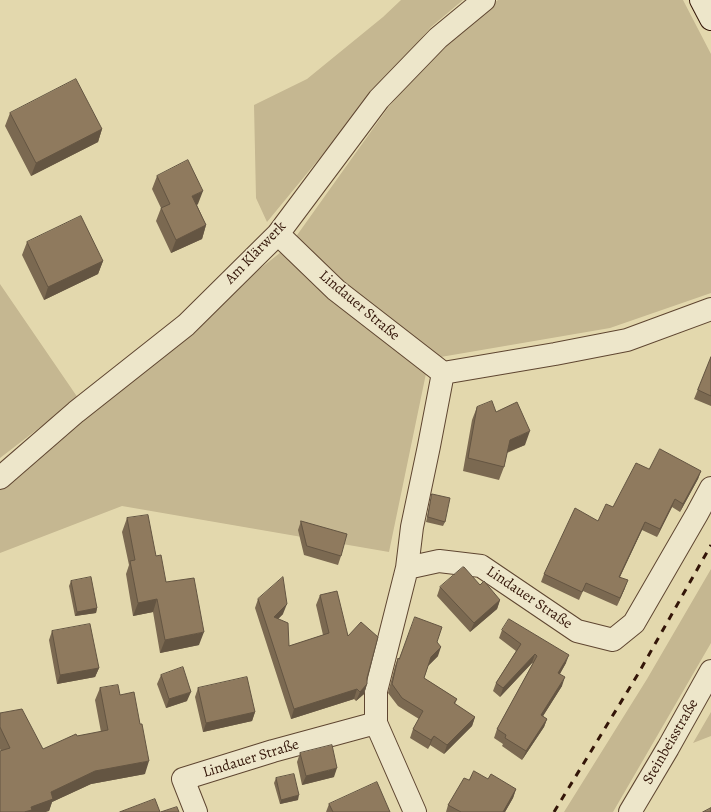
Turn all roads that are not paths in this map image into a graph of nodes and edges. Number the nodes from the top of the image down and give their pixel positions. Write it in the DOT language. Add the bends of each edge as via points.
graph roads {
  1 [pos="484,0"];
  2 [pos="702,0"];
  3 [pos="711,19"];
  4 [pos="278,234"];
  5 [pos="711,309"];
  6 [pos="443,372"];
  7 [pos="0,478"];
  8 [pos="711,488"];
  9 [pos="407,568"];
  10 [pos="711,671"];
  11 [pos="376,723"];
  12 [pos="196,812"];
  13 [pos="415,812"];
  14 [pos="630,812"];
  1 -- 4 [label="street, Am Klärwerk" via="438,38 379,99"];
  2 -- 3 [label="street"];
  4 -- 6 [label="street, Lindauer Straße" via="336,290"];
  4 -- 7 [label="street, Am Klärwerk" via="186,325 76,412"];
  5 -- 6 [label="street" via="626,340"];
  6 -- 9 [label="street" via="412,527"];
  8 -- 9 [label="street, Lindauer Straße" via="634,623 613,640 577,630 481,566 439,561"];
  9 -- 11 [label="street" via="376,691"];
  10 -- 14 [label="street, Steinbeisstraße"];
  11 -- 12 [label="street, Lindauer Straße" via="183,779"];
  11 -- 13 [label="street"];
}
